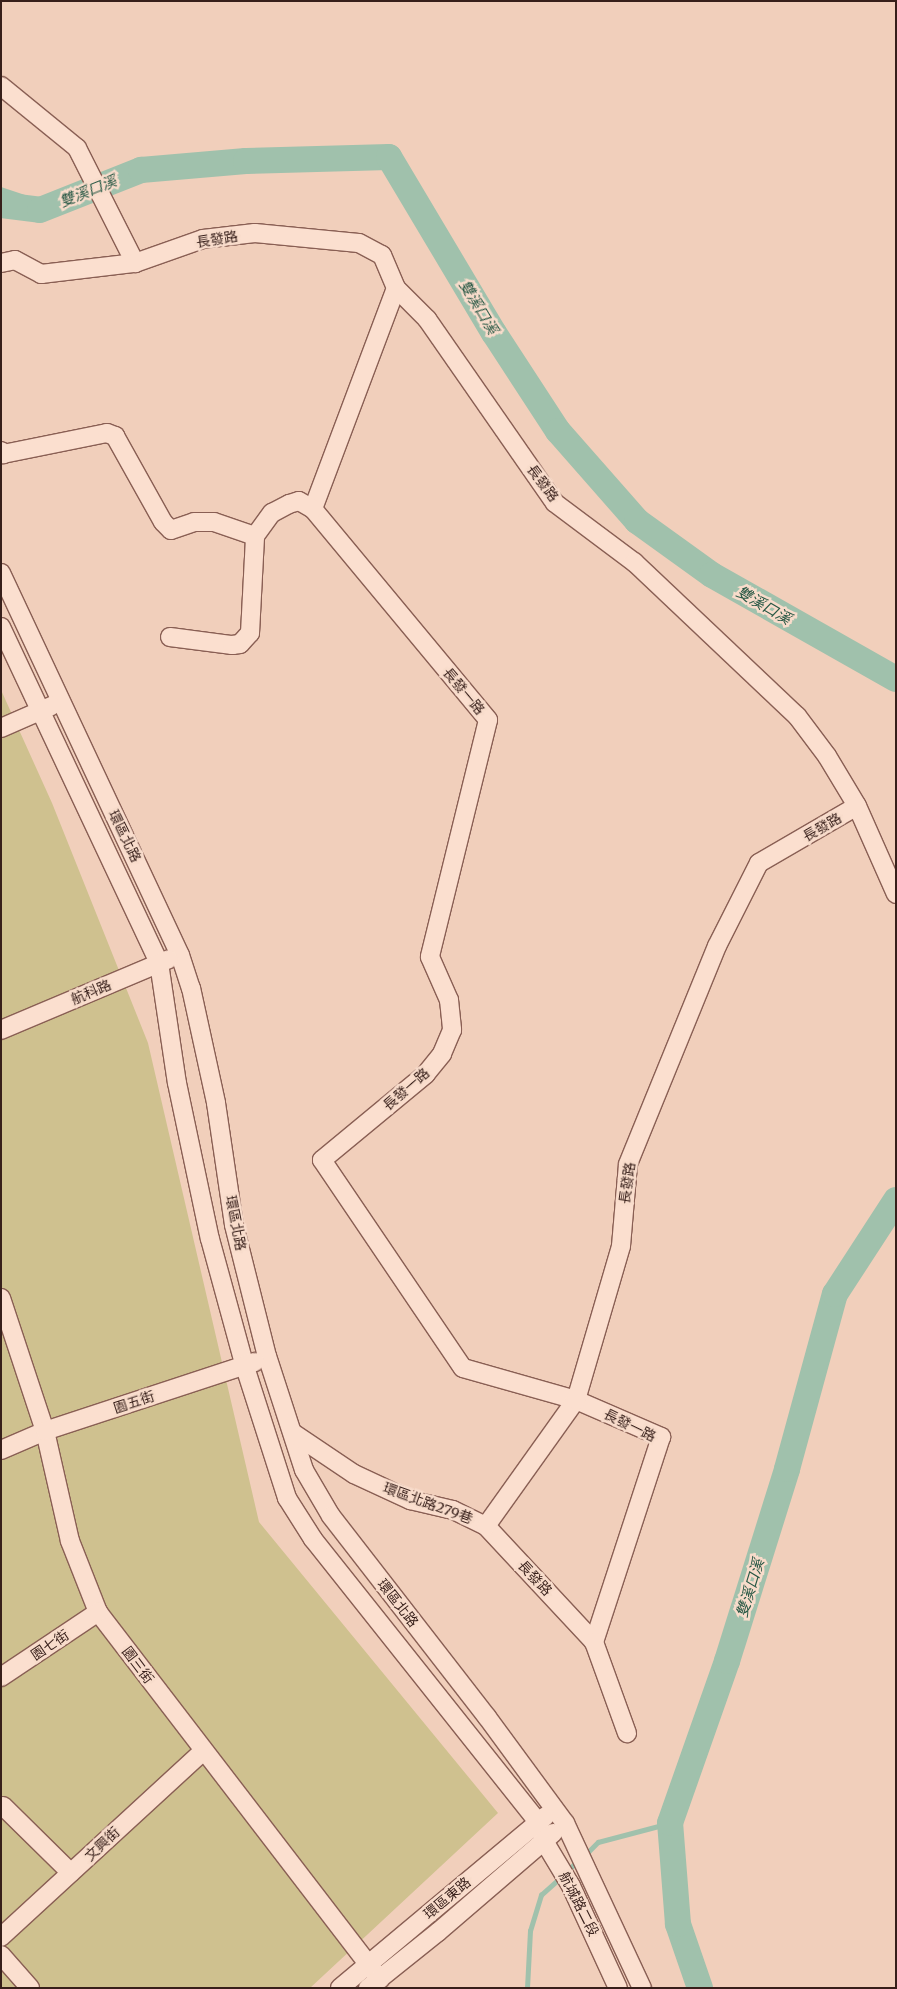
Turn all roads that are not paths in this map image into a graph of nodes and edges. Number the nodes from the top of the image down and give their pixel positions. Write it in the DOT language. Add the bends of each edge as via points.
graph roads {
  1 [pos="1,86"];
  2 [pos="1,263"];
  3 [pos="135,264"];
  4 [pos="396,288"];
  5 [pos="1,451"];
  6 [pos="313,509"];
  7 [pos="254,536"];
  8 [pos="1,573"];
  9 [pos="1,627"];
  10 [pos="170,637"];
  11 [pos="61,702"];
  12 [pos="40,711"];
  13 [pos="1,728"];
  14 [pos="857,806"];
  15 [pos="896,894"];
  16 [pos="180,955"];
  17 [pos="159,963"];
  18 [pos="1,1030"];
  19 [pos="1,1298"];
  20 [pos="267,1356"];
  21 [pos="245,1367"];
  22 [pos="576,1400"];
  23 [pos="44,1431"];
  24 [pos="293,1433"];
  25 [pos="1,1450"];
  26 [pos="486,1526"];
  27 [pos="98,1612"];
  28 [pos="594,1642"];
  29 [pos="1,1677"];
  30 [pos="628,1733"];
  31 [pos="203,1751"];
  32 [pos="3,1806"];
  33 [pos="554,1809"];
  34 [pos="538,1822"];
  35 [pos="564,1823"];
  36 [pos="544,1841"];
  37 [pos="71,1873"];
  38 [pos="1,1937"];
  39 [pos="1,1955"];
  40 [pos="372,1978"];
  41 [pos="30,1988"];
  42 [pos="340,1988"];
  43 [pos="618,1988"];
  44 [pos="642,1988"];
  1 -- 3 [label="street" via="77,148"];
  2 -- 3 [label="street, 長發路" via="15,260 41,274"];
  3 -- 4 [label="street, 長發路" via="203,239 255,233 359,243 382,255"];
  4 -- 6 [label="street"];
  4 -- 14 [label="street, 長發路" via="427,319 555,502 634,562 797,716 828,756"];
  5 -- 7 [label="street" via="3,454 107,433 115,436 163,522 171,530 194,522 214,522"];
  6 -- 7 [label="street" via="299,502 289,504 272,513"];
  6 -- 22 [label="street, 長發一路" via="488,720 430,957 449,1000 452,1030 442,1054 426,1074 322,1160 463,1368"];
  7 -- 10 [label="street" via="250,634 240,644 232,645"];
  8 -- 11 [label="street, 環區北路"];
  9 -- 12 [label="street, 環區北路"];
  11 -- 12 [label="street"];
  11 -- 16 [label="street, 環區北路"];
  12 -- 13 [label="street"];
  12 -- 17 [label="street, 環區北路"];
  14 -- 15 [label="street"];
  14 -- 22 [label="street, 長發路" via="760,863 716,946 628,1164 621,1246"];
  16 -- 17 [label="street, 航科路"];
  16 -- 20 [label="street, 環區北路" via="191,988 216,1103 234,1225"];
  17 -- 18 [label="street, 航科路"];
  17 -- 21 [label="street, 環區北路" via="176,1083 195,1173"];
  19 -- 23 [label="street, 園三街"];
  20 -- 21 [label="street, 園五街"];
  20 -- 24 [label="street, 環區北路"];
  21 -- 23 [label="street, 園五街"];
  21 -- 34 [label="street, 環區北路" via="287,1498 308,1530"];
  22 -- 26 [label="street, 長發路"];
  22 -- 28 [label="street, 長發一路" via="661,1437"];
  23 -- 25 [label="street, 園五街"];
  23 -- 27 [label="street, 園三街" via="70,1541"];
  24 -- 26 [label="street, 環區北路279巷" via="354,1474 410,1500 453,1510"];
  24 -- 33 [label="street, 環區北路" via="304,1470 331,1516"];
  26 -- 28 [label="street, 長發路"];
  27 -- 29 [label="street, 園七街"];
  27 -- 31 [label="street, 園三街"];
  28 -- 30 [label="street, 長發路"];
  31 -- 37 [label="street, 文興街"];
  31 -- 40 [label="street, 園三街"];
  32 -- 37 [label="street"];
  33 -- 34 [label="street, 環區東路"];
  33 -- 35 [label="street, 環區北路"];
  34 -- 36 [label="street, 航城路二段"];
  34 -- 40 [label="street, 環區東路"];
  35 -- 36 [label="street, 環區東路"];
  35 -- 44 [label="street, 航城路二段"];
  36 -- 40 [label="street, 環區東路"];
  36 -- 43 [label="street, 航城路二段" via="569,1882"];
  37 -- 38 [label="street, 文興街"];
  39 -- 41 [label="street"];
  40 -- 42 [label="street, 環區東路"];
}
